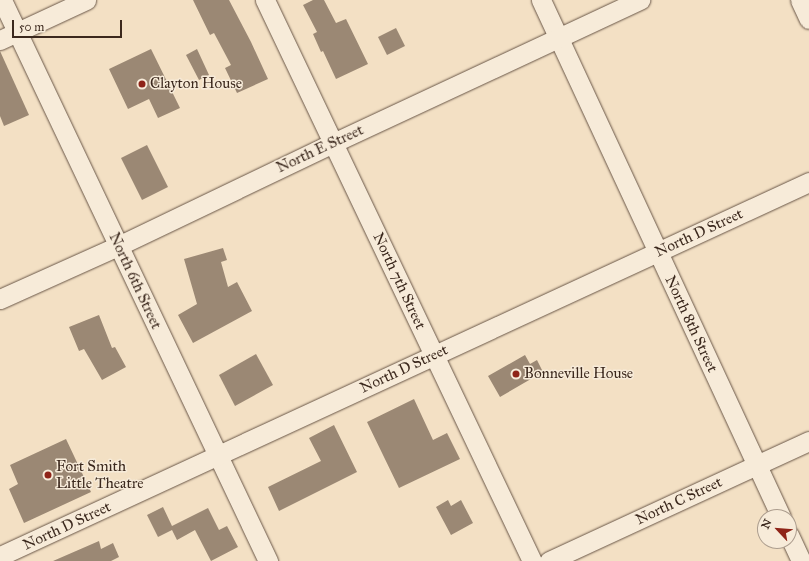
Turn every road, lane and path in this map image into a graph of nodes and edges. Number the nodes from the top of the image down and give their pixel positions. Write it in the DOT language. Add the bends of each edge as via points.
graph roads {
  1 [pos="2,0"];
  2 [pos="86,0"];
  3 [pos="265,0"];
  4 [pos="541,0"];
  5 [pos="640,0"];
  6 [pos="800,0"];
  7 [pos="809,19"];
  8 [pos="17,32"];
  9 [pos="558,38"];
  10 [pos="0,40"];
  11 [pos="333,143"];
  12 [pos="809,182"];
  13 [pos="118,246"];
  14 [pos="658,252"];
  15 [pos="0,299"];
  16 [pos="434,355"];
  17 [pos="809,441"];
  18 [pos="219,456"];
  19 [pos="756,465"];
  20 [pos="777,509"];
  21 [pos="795,549"];
  22 [pos="4,553"];
  23 [pos="268,561"];
  24 [pos="532,561"];
  25 [pos="549,561"];
  26 [pos="801,561"];
  1 -- 8 [label="street, North 6th Street"];
  2 -- 8 [label="street"];
  3 -- 11 [label="street, North 7th Street"];
  4 -- 9 [label="street, North 8th Street"];
  5 -- 9 [label="street, North E Street"];
  6 -- 7 [label="street"];
  8 -- 10 [label="street"];
  8 -- 13 [label="street, North 6th Street"];
  9 -- 11 [label="street, North E Street"];
  9 -- 14 [label="street, North 8th Street"];
  11 -- 13 [label="street, North E Street"];
  11 -- 16 [label="street, North 7th Street"];
  12 -- 14 [label="street, North D Street"];
  13 -- 15 [label="street, North E Street"];
  13 -- 18 [label="street, North 6th Street"];
  14 -- 16 [label="street, North D Street"];
  14 -- 19 [label="street, North 8th Street"];
  16 -- 18 [label="street, North D Street"];
  16 -- 24 [label="street, North 7th Street"];
  17 -- 19 [label="street, North C Street"];
  18 -- 22 [label="street, North D Street"];
  18 -- 23 [label="street, North 6th Street"];
  19 -- 20 [label="street, North 8th Street"];
  19 -- 25 [label="street, North C Street"];
  21 -- 26 [label="street"];
}
